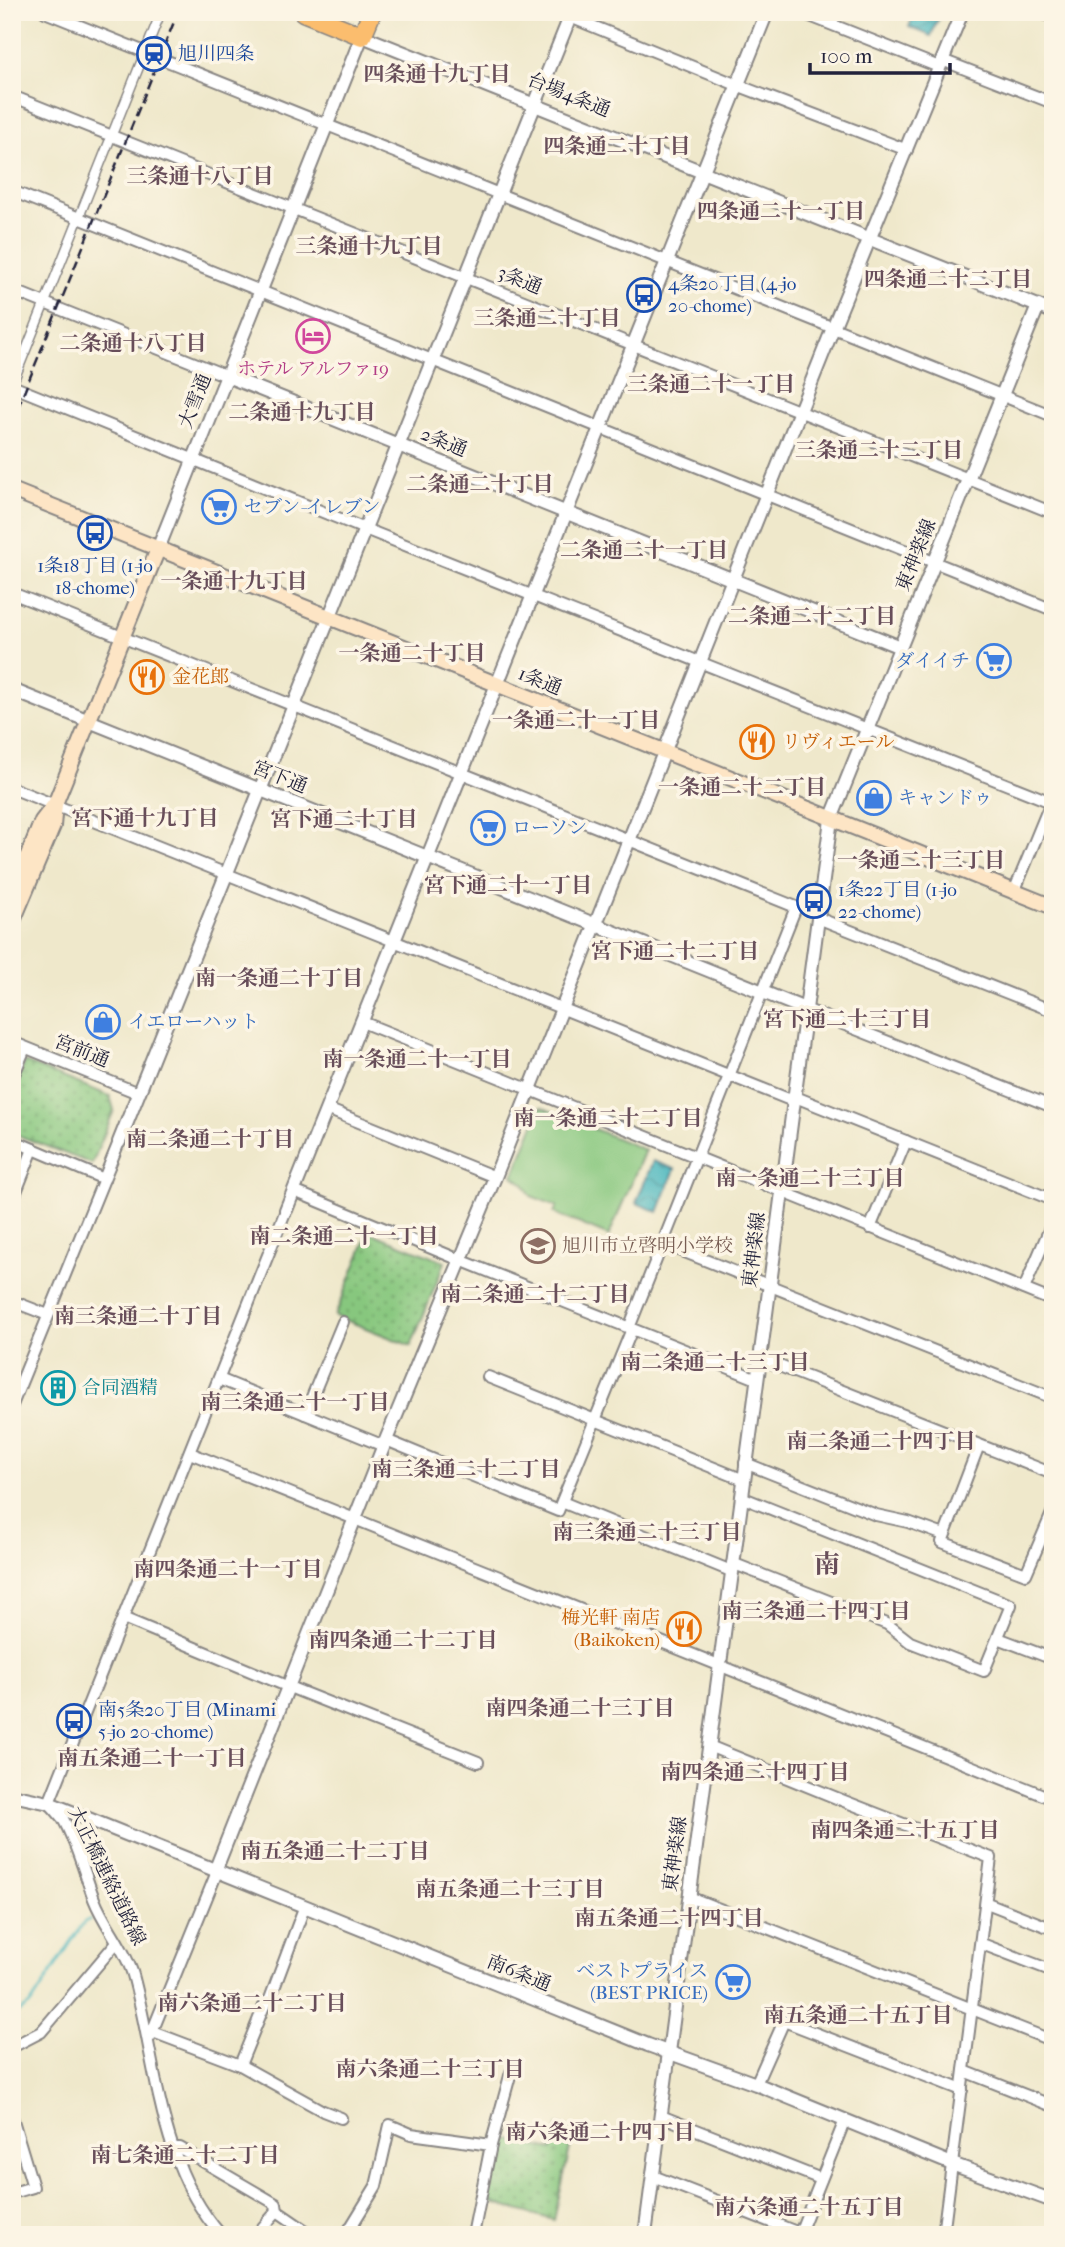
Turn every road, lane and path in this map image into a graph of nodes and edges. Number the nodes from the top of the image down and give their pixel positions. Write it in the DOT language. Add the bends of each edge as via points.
graph roads {
  1 [pos="45,12"];
  2 [pos="162,12"];
  3 [pos="303,12"];
  4 [pos="372,12"];
  5 [pos="766,12"];
  6 [pos="800,12"];
  7 [pos="962,12"];
  8 [pos="1038,12"];
  9 [pos="566,14"];
  10 [pos="1053,17"];
  11 [pos="362,36"];
  12 [pos="146,52"];
  13 [pos="941,64"];
  14 [pos="737,85"];
  15 [pos="12,96"];
  16 [pos="1053,103"];
  17 [pos="536,105"];
  18 [pos="327,126"];
  19 [pos="113,135"];
  20 [pos="907,150"];
  21 [pos="702,172"];
  22 [pos="12,191"];
  23 [pos="498,195"];
  24 [pos="294,209"];
  25 [pos="80,218"];
  26 [pos="870,240"];
  27 [pos="667,261"];
  28 [pos="466,277"];
  29 [pos="12,290"];
  30 [pos="262,290"];
  31 [pos="44,303"];
  32 [pos="1038,306"];
  33 [pos="1053,312"];
  34 [pos="833,328"];
  35 [pos="633,345"];
  36 [pos="431,362"];
  37 [pos="227,376"];
  38 [pos="12,386"];
  39 [pos="1002,395"];
  40 [pos="800,412"];
  41 [pos="1053,416"];
  42 [pos="600,429"];
  43 [pos="398,445"];
  44 [pos="194,458"];
  45 [pos="968,480"];
  46 [pos="12,490"];
  47 [pos="767,495"];
  48 [pos="566,513"];
  49 [pos="1053,513"];
  50 [pos="365,529"];
  51 [pos="158,549"];
  52 [pos="934,562"];
  53 [pos="733,580"];
  54 [pos="12,593"];
  55 [pos="533,596"];
  56 [pos="1053,610"];
  57 [pos="330,618"];
  58 [pos="124,636"];
  59 [pos="900,647"];
  60 [pos="700,663"];
  61 [pos="497,685"];
  62 [pos="12,690"];
  63 [pos="295,706"];
  64 [pos="89,720"];
  65 [pos="868,730"];
  66 [pos="664,752"];
  67 [pos="462,772"];
  68 [pos="12,788"];
  69 [pos="261,790"];
  70 [pos="1052,799"];
  71 [pos="55,804"];
  72 [pos="831,819"];
  73 [pos="629,840"];
  74 [pos="428,858"];
  75 [pos="226,874"];
  76 [pos="1014,892"];
  77 [pos="12,894"];
  78 [pos="1053,907"];
  79 [pos="818,918"];
  80 [pos="12,923"];
  81 [pos="596,925"];
  82 [pos="394,942"];
  83 [pos="763,992"];
  84 [pos="563,1008"];
  85 [pos="805,1009"];
  86 [pos="1053,1011"];
  87 [pos="362,1022"];
  88 [pos="12,1042"];
  89 [pos="25,1048"];
  90 [pos="728,1076"];
  91 [pos="12,1079"];
  92 [pos="530,1089"];
  93 [pos="138,1093"];
  94 [pos="793,1099"];
  95 [pos="1053,1107"];
  96 [pos="327,1109"];
  97 [pos="12,1140"];
  98 [pos="906,1141"];
  99 [pos="119,1142"];
  100 [pos="33,1149"];
  101 [pos="696,1156"];
  102 [pos="495,1177"];
  103 [pos="104,1178"];
  104 [pos="294,1191"];
  105 [pos="780,1192"];
  106 [pos="1053,1200"];
  107 [pos="12,1202"];
  108 [pos="286,1210"];
  109 [pos="1053,1221"];
  110 [pos="870,1228"];
  111 [pos="662,1243"];
  112 [pos="460,1260"];
  113 [pos="769,1284"];
  114 [pos="1024,1289"];
  115 [pos="12,1301"];
  116 [pos="1053,1301"];
  117 [pos="48,1315"];
  118 [pos="343,1322"];
  119 [pos="631,1328"];
  120 [pos="760,1358"];
  121 [pos="488,1377"];
  122 [pos="219,1379"];
  123 [pos="757,1379"];
  124 [pos="1053,1398"];
  125 [pos="12,1405"];
  126 [pos="305,1414"];
  127 [pos="595,1420"];
  128 [pos="385,1443"];
  129 [pos="979,1445"];
  130 [pos="190,1453"];
  131 [pos="746,1463"];
  132 [pos="1053,1474"];
  133 [pos="744,1480"];
  134 [pos="741,1497"];
  135 [pos="562,1502"];
  136 [pos="1053,1511"];
  137 [pos="355,1520"];
  138 [pos="944,1535"];
  139 [pos="732,1567"];
  140 [pos="123,1618"];
  141 [pos="998,1638"];
  142 [pos="1053,1659"];
  143 [pos="719,1665"];
  144 [pos="289,1688"];
  145 [pos="709,1746"];
  146 [pos="478,1762"];
  147 [pos="12,1795"];
  148 [pos="1053,1799"];
  149 [pos="49,1803"];
  150 [pos="216,1872"];
  151 [pos="688,1897"];
  152 [pos="987,1903"];
  153 [pos="304,1908"];
  154 [pos="1053,1929"];
  155 [pos="117,1942"];
  156 [pos="982,1944"];
  157 [pos="1053,1971"];
  158 [pos="973,2008"];
  159 [pos="153,2032"];
  160 [pos="1053,2041"];
  161 [pos="147,2043"];
  162 [pos="12,2047"];
  163 [pos="669,2052"];
  164 [pos="240,2065"];
  165 [pos="964,2071"];
  166 [pos="512,2072"];
  167 [pos="756,2084"];
  168 [pos="962,2090"];
  169 [pos="1053,2106"];
  170 [pos="661,2116"];
  171 [pos="12,2118"];
  172 [pos="341,2118"];
  173 [pos="845,2120"];
  174 [pos="491,2145"];
  175 [pos="174,2148"];
  176 [pos="952,2164"];
  177 [pos="653,2176"];
  178 [pos="821,2179"];
  179 [pos="12,2193"];
  180 [pos="1053,2201"];
  181 [pos="277,2211"];
  182 [pos="801,2234"];
  183 [pos="221,2235"];
  184 [pos="256,2235"];
  185 [pos="312,2235"];
  186 [pos="346,2235"];
  187 [pos="473,2235"];
  188 [pos="645,2235"];
  189 [pos="943,2235"];
  1 -- 12 [label="street"];
  2 -- 12 [label="street"];
  3 -- 11 [label="highway, 台場4条通"];
  4 -- 11 [label="highway, 大雪通"];
  5 -- 14 [label="street, 大正橋連絡道路線"];
  6 -- 13 [label="street"];
  7 -- 13 [label="street"];
  8 -- 10 [label="street"];
  9 -- 14 [label="street"];
  9 -- 17 [label="street"];
  11 -- 17 [label="street, 台場4条通"];
  11 -- 18 [label="street, 大雪通"];
  12 -- 18 [label="street"];
  12 -- 19 [label="street"];
  13 -- 16 [label="street"];
  13 -- 20 [label="street"];
  14 -- 20 [label="street"];
  14 -- 21 [label="street, 大正橋連絡道路線"];
  15 -- 19 [label="street, 3条通"];
  17 -- 21 [label="street, 台場4条通"];
  17 -- 23 [label="street"];
  18 -- 23 [label="street"];
  18 -- 24 [label="street, 大雪通"];
  19 -- 24 [label="street, 3条通"];
  19 -- 25 [label="street"];
  20 -- 26 [label="street"];
  21 -- 26 [label="street, 台場4条通"];
  21 -- 27 [label="street, 大正橋連絡道路線"];
  22 -- 25 [label="street"];
  23 -- 27 [label="street"];
  23 -- 28 [label="street"];
  24 -- 28 [label="street, 3条通"];
  24 -- 30 [label="street, 大雪通"];
  25 -- 30 [label="street"];
  25 -- 31 [label="street"];
  26 -- 32 [label="street, 台場4条通"];
  26 -- 34 [label="street"];
  27 -- 34 [label="street"];
  27 -- 35 [label="street, 大正橋連絡道路線"];
  28 -- 35 [label="street, 3条通"];
  28 -- 36 [label="street"];
  29 -- 31 [label="street, 2条通"];
  30 -- 36 [label="street"];
  30 -- 37 [label="street, 大雪通"];
  31 -- 37 [label="street, 2条通"];
  31 -- 38 [label="street"];
  32 -- 33 [label="street, 台場4条通"];
  32 -- 39 [label="street, 東神楽線"];
  34 -- 39 [label="street"];
  34 -- 40 [label="street"];
  35 -- 40 [label="street, 3条通"];
  35 -- 42 [label="street, 大正橋連絡道路線"];
  36 -- 42 [label="street"];
  36 -- 43 [label="street"];
  37 -- 43 [label="street, 2条通"];
  37 -- 44 [label="street, 大雪通"];
  38 -- 44 [label="street"];
  39 -- 41 [label="street"];
  39 -- 45 [label="street, 東神楽線"];
  40 -- 45 [label="street, 3条通"];
  40 -- 47 [label="street"];
  42 -- 47 [label="street"];
  42 -- 48 [label="street, 大正橋連絡道路線"];
  43 -- 48 [label="street, 2条通"];
  43 -- 50 [label="street"];
  44 -- 50 [label="street"];
  44 -- 51 [label="street, 大雪通"];
  45 -- 49 [label="street, 3条通"];
  45 -- 52 [label="street, 東神楽線"];
  46 -- 51 [label="main road, 1条通"];
  47 -- 52 [label="street"];
  47 -- 53 [label="street"];
  48 -- 53 [label="street, 2条通"];
  48 -- 55 [label="street, 大正橋連絡道路線"];
  50 -- 55 [label="street"];
  50 -- 57 [label="street"];
  51 -- 57 [label="main road, 1条通"];
  51 -- 58 [label="main road, 大雪通"];
  52 -- 56 [label="street"];
  52 -- 59 [label="street, 東神楽線"];
  53 -- 59 [label="street, 2条通"];
  53 -- 60 [label="street"];
  54 -- 58 [label="street"];
  55 -- 60 [label="street"];
  55 -- 61 [label="street, 大正橋連絡道路線"];
  57 -- 61 [label="main road, 1条通"];
  57 -- 63 [label="street"];
  58 -- 63 [label="street"];
  58 -- 64 [label="main road, 大雪通"];
  59 -- 65 [label="street, 東神楽線"];
  60 -- 65 [label="street"];
  60 -- 66 [label="street"];
  61 -- 66 [label="main road, 1条通"];
  61 -- 67 [label="street, 大正橋連絡道路線"];
  62 -- 64 [label="street, 宮下通"];
  63 -- 67 [label="street"];
  63 -- 69 [label="street"];
  64 -- 69 [label="street, 宮下通"];
  64 -- 71 [label="main road, 大雪通"];
  65 -- 70 [label="street"];
  65 -- 72 [label="street, 東神楽線"];
  66 -- 72 [label="main road, 1条通"];
  66 -- 73 [label="street"];
  67 -- 73 [label="street"];
  67 -- 74 [label="street, 大正橋連絡道路線"];
  68 -- 71 [label="street"];
  69 -- 74 [label="street, 宮下通"];
  69 -- 75 [label="street"];
  70 -- 76 [label="street"];
  71 -- 75 [label="street"];
  71 -- 77 [label="main road, 大雪通" via="42,821"];
  71 -- 80 [label="main road, 大雪通" via="53,826"];
  72 -- 76 [label="main road, 1条通"];
  72 -- 79 [label="street, 東神楽線"];
  73 -- 81 [label="street"];
  73 -- 83 [label="street" via="796,906"];
  74 -- 81 [label="street, 宮下通"];
  74 -- 82 [label="street, 大正橋連絡道路線"];
  75 -- 82 [label="street"];
  75 -- 93 [label="street"];
  76 -- 78 [label="main road, 1条通"];
  79 -- 85 [label="street, 東神楽線"];
  79 -- 86 [label="street"];
  81 -- 83 [label="street, 宮下通"];
  81 -- 84 [label="street"];
  82 -- 84 [label="street"];
  82 -- 87 [label="street, 大正橋連絡道路線"];
  83 -- 85 [label="street, 宮下通"];
  83 -- 90 [label="street"];
  84 -- 90 [label="street"];
  84 -- 92 [label="street"];
  85 -- 94 [label="street, 東神楽線"];
  85 -- 95 [label="street"];
  87 -- 92 [label="street"];
  87 -- 96 [label="street, 大正橋連絡道路線"];
  88 -- 89 [label="street, 宮前通"];
  89 -- 91 [label="street"];
  89 -- 93 [label="street, 宮前通"];
  90 -- 94 [label="street"];
  90 -- 101 [label="street"];
  92 -- 101 [label="street"];
  92 -- 102 [label="street"];
  93 -- 99 [label="street"];
  94 -- 98 [label="street"];
  94 -- 105 [label="street, 東神楽線"];
  96 -- 102 [label="street"];
  96 -- 104 [label="street, 大正橋連絡道路線"];
  97 -- 100 [label="street"];
  98 -- 106 [label="street"];
  98 -- 110 [label="street"];
  99 -- 103 [label="street"];
  100 -- 103 [label="street"];
  100 -- 107 [label="street"];
  101 -- 105 [label="street"];
  101 -- 111 [label="street"];
  102 -- 112 [label="street"];
  103 -- 117 [label="street"];
  104 -- 108 [label="street, 大正橋連絡道路線"];
  104 -- 112 [label="street"];
  105 -- 110 [label="street"];
  105 -- 113 [label="street, 東神楽線"];
  108 -- 122 [label="street, 大正橋連絡道路線"];
  109 -- 114 [label="street"];
  110 -- 114 [label="street"];
  111 -- 113 [label="street"];
  111 -- 119 [label="street"];
  112 -- 119 [label="street"];
  112 -- 128 [label="street"];
  113 -- 120 [label="street, 東神楽線"];
  113 -- 124 [label="street"];
  114 -- 116 [label="street"];
  115 -- 117 [label="street"];
  117 -- 125 [label="street"];
  118 -- 126 [label="street"];
  119 -- 123 [label="street"];
  119 -- 127 [label="street"];
  120 -- 123 [label="street, 東神楽線"];
  120 -- 129 [label="street"];
  121 -- 127 [label="street"];
  122 -- 126 [label="street"];
  122 -- 130 [label="street, 大正橋連絡道路線"];
  123 -- 131 [label="street, 東神楽線"];
  126 -- 128 [label="street"];
  127 -- 133 [label="street"];
  127 -- 135 [label="street"];
  128 -- 135 [label="street" via="558,1511"];
  128 -- 137 [label="street"];
  129 -- 132 [label="street"];
  129 -- 138 [label="street"];
  130 -- 137 [label="street"];
  130 -- 140 [label="street, 大正橋連絡道路線"];
  131 -- 133 [label="street, 東神楽線"];
  131 -- 138 [label="street" via="876,1515"];
  133 -- 134 [label="street, 東神楽線"];
  134 -- 139 [label="street, 東神楽線"];
  134 -- 141 [label="street" via="1011,1605"];
  135 -- 139 [label="street"];
  136 -- 138 [label="street" via="1026,1574 942,1542"];
  137 -- 143 [label="street"];
  137 -- 144 [label="street"];
  139 -- 141 [label="street" via="887,1624 910,1642 984,1671"];
  139 -- 143 [label="street, 東神楽線"];
  140 -- 144 [label="street"];
  140 -- 149 [label="street, 大正橋連絡道路線"];
  141 -- 142 [label="street"];
  143 -- 145 [label="street, 東神楽線"];
  143 -- 148 [label="street"];
  144 -- 146 [label="street"];
  144 -- 150 [label="street"];
  145 -- 151 [label="street, 東神楽線"];
  145 -- 152 [label="street" via="991,1858"];
  147 -- 149 [label="street, 南6条通"];
  149 -- 150 [label="street, 南6条通"];
  149 -- 155 [label="street, 大正橋連絡道路線" via="63,1819 98,1909"];
  150 -- 153 [label="street, 南6条通"];
  150 -- 159 [label="street"];
  151 -- 158 [label="street"];
  151 -- 163 [label="street, 東神楽線"];
  152 -- 154 [label="street"];
  152 -- 156 [label="street"];
  153 -- 163 [label="street, 南6条通"];
  153 -- 164 [label="street"];
  155 -- 161 [label="street, 大正橋連絡道路線" via="132,1972"];
  155 -- 162 [label="street" via="41,2032"];
  156 -- 157 [label="street"];
  156 -- 158 [label="street"];
  158 -- 160 [label="street"];
  158 -- 165 [label="street"];
  159 -- 161 [label="street"];
  159 -- 164 [label="street"];
  161 -- 175 [label="street, 大正橋連絡道路線"];
  163 -- 167 [label="street, 南6条通"];
  163 -- 170 [label="street, 東神楽線"];
  164 -- 172 [label="street"];
  165 -- 168 [label="street"];
  165 -- 169 [label="street"];
  166 -- 174 [label="street"];
  167 -- 168 [label="street" via="784,2021"];
  167 -- 173 [label="street, 南6条通"];
  168 -- 176 [label="street"];
  170 -- 177 [label="street, 東神楽線"];
  170 -- 178 [label="street"];
  171 -- 179 [label="street" via="33,2186"];
  173 -- 176 [label="street, 南6条通"];
  173 -- 178 [label="street"];
  174 -- 186 [label="street" via="411,2134 390,2125 376,2186"];
  174 -- 187 [label="street"];
  175 -- 181 [label="street" via="233,2177 276,2204"];
  175 -- 183 [label="street, 大正橋連絡道路線" via="186,2183 206,2219"];
  176 -- 180 [label="street, 南6条通"];
  176 -- 189 [label="street"];
  177 -- 182 [label="street"];
  177 -- 188 [label="street, 東神楽線"];
  178 -- 182 [label="street"];
  181 -- 184 [label="street"];
  181 -- 185 [label="street"];
}
